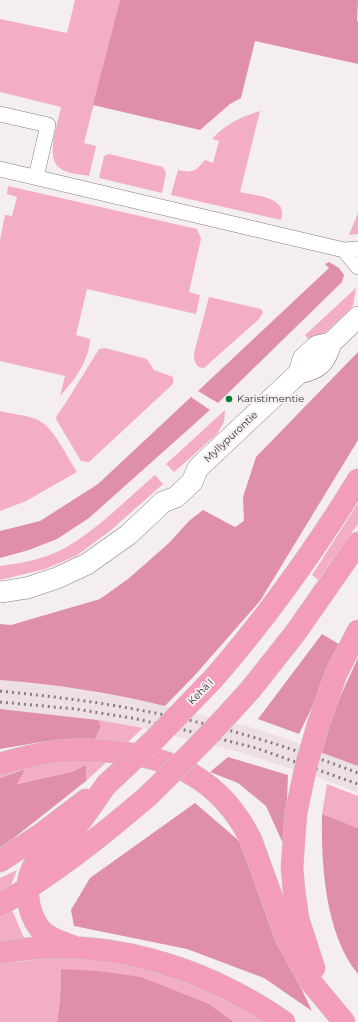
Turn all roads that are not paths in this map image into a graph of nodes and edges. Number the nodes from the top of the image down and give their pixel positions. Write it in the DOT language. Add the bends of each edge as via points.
graph roads {
  1 [pos="0,114"];
  2 [pos="0,169"];
  3 [pos="36,177"];
  4 [pos="351,250"];
  5 [pos="358,267"];
  6 [pos="358,317"];
  7 [pos="358,480"];
  8 [pos="358,543"];
  9 [pos="0,592"];
  10 [pos="358,631"];
  11 [pos="0,764"];
  12 [pos="106,785"];
  13 [pos="0,862"];
  14 [pos="28,888"];
  15 [pos="0,905"];
  16 [pos="75,948"];
  17 [pos="0,953"];
  18 [pos="338,1015"];
  19 [pos="284,1022"];
  1 -- 3 [label="street" via="48,125"];
  2 -- 3 [label="street"];
  3 -- 4 [label="street"];
  4 -- 5 [label="street"];
  6 -- 9 [label="main road, Myllypurontie" via="331,343 327,357 313,370 299,373 198,468 182,473 174,480 166,488 163,502 128,535 87,564 57,578 27,588"];
  7 -- 12 [label="highway, Kehä I, bridge" via="308,559 269,612 213,679"];
  8 -- 14 [label="highway, bridge" via="296,632 224,720 148,796 99,838"];
  10 -- 18 [label="highway, bridge" via="336,674 306,766 296,813 292,867 298,919 315,969"];
  11 -- 18 [label="highway" via="53,752 124,752 169,763 203,781 228,804 247,832 288,939 310,981"];
  12 -- 13 [label="highway, Kehä I" via="40,836"];
  12 -- 14 [label="highway" via="73,830 36,863 30,875"];
  14 -- 15 [label="highway"];
  14 -- 16 [label="highway" via="32,916 40,930"];
  16 -- 17 [label="highway" via="22,949"];
  16 -- 19 [label="highway" via="118,952 199,975"];
}
